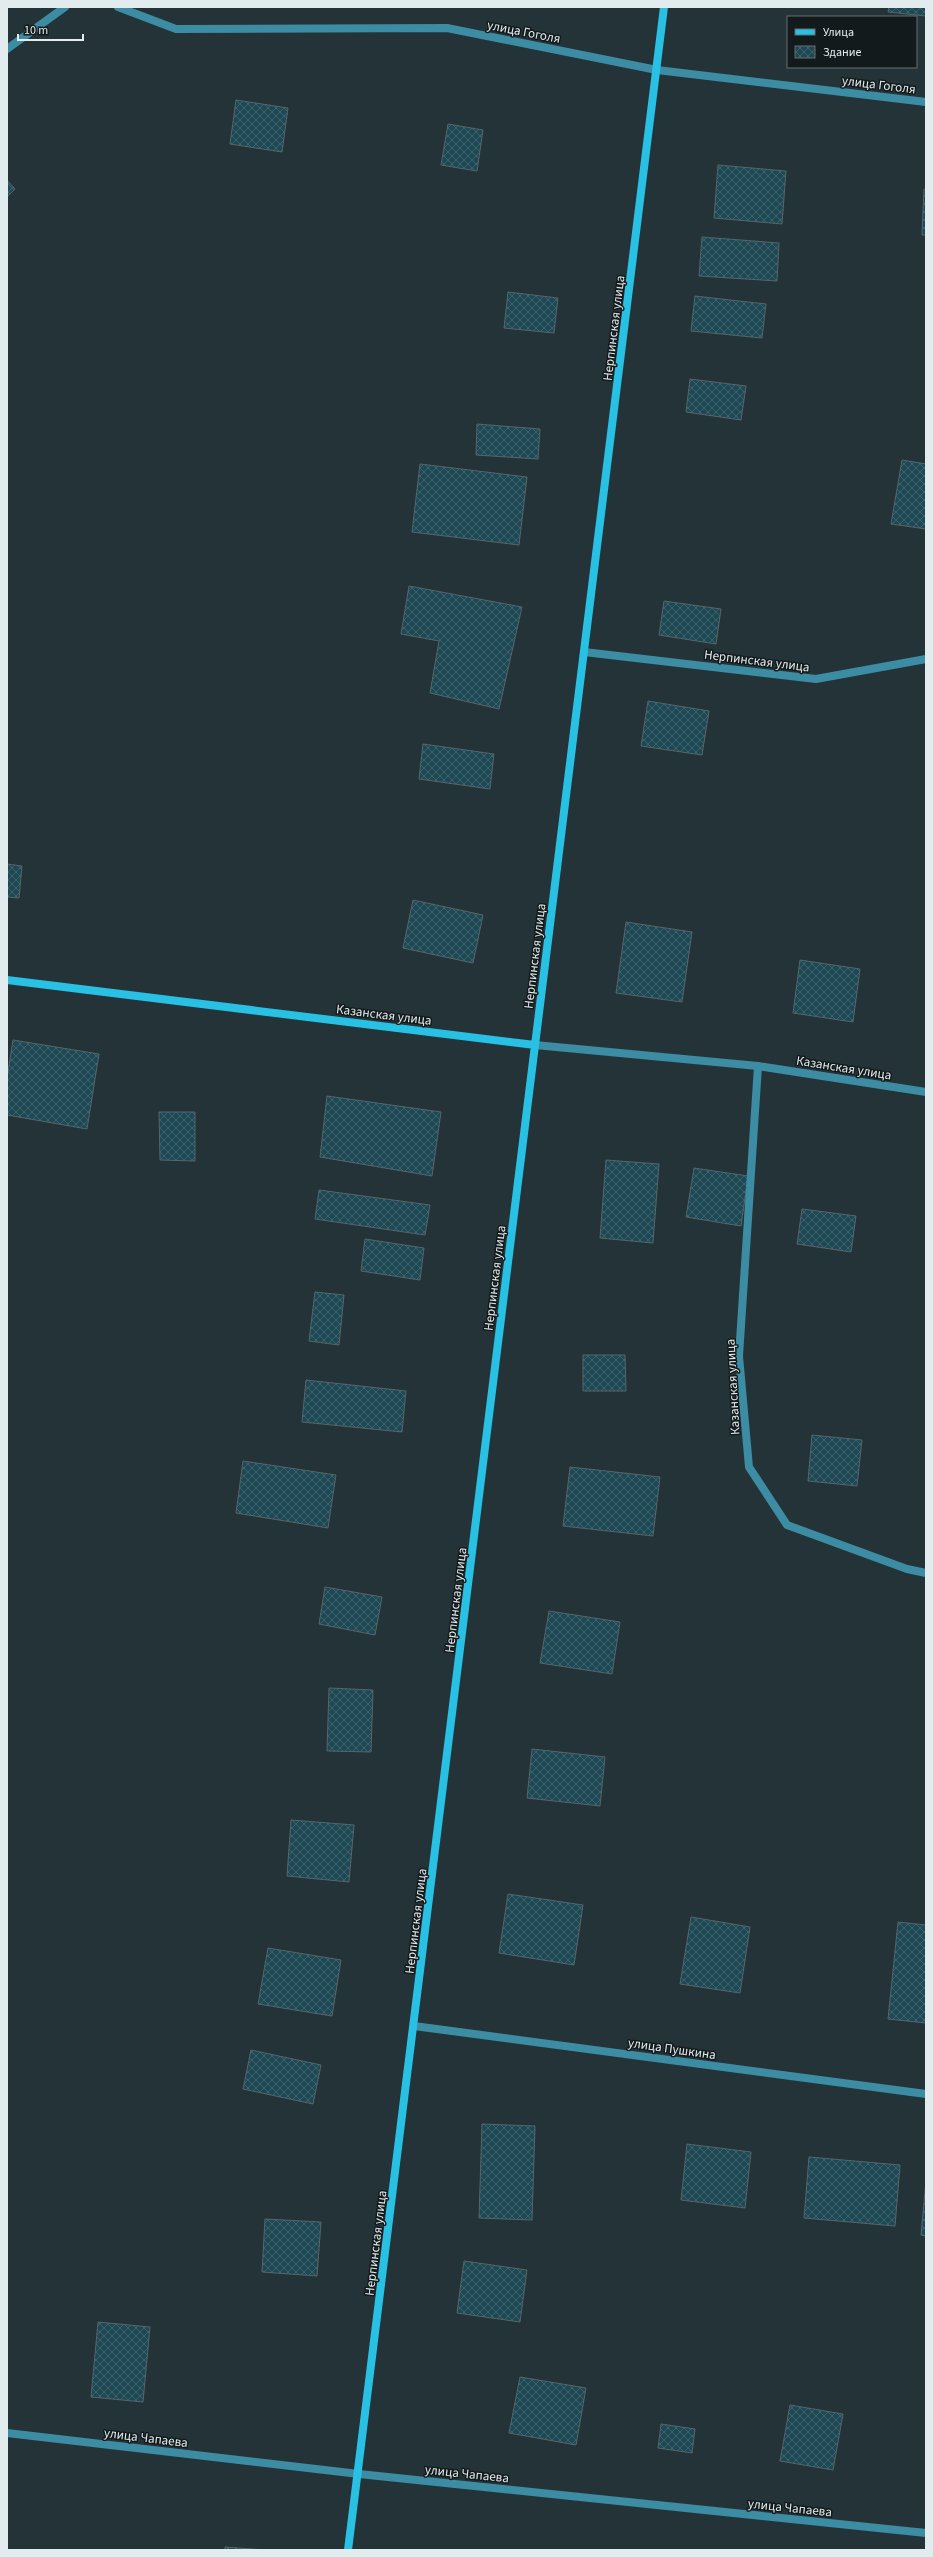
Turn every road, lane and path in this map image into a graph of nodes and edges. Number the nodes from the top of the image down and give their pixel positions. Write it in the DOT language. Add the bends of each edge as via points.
graph roads {
  1 [pos="65,7"];
  2 [pos="118,7"];
  3 [pos="664,7"];
  4 [pos="7,49"];
  5 [pos="657,70"];
  6 [pos="926,102"];
  7 [pos="584,652"];
  8 [pos="926,659"];
  9 [pos="7,980"];
  10 [pos="535,1045"];
  11 [pos="758,1066"];
  12 [pos="926,1092"];
  13 [pos="926,1573"];
  14 [pos="414,2026"];
  15 [pos="926,2094"];
  16 [pos="7,2433"];
  17 [pos="359,2474"];
  18 [pos="926,2533"];
  19 [pos="348,2550"];
  1 -- 4 [label="street"];
  2 -- 5 [label="street, улица Гоголя" via="176,29 447,28"];
  3 -- 5 [label="main road, Нерпинская улица"];
  5 -- 6 [label="street, улица Гоголя"];
  5 -- 7 [label="main road, Нерпинская улица"];
  7 -- 8 [label="street, Нерпинская улица" via="816,679"];
  7 -- 10 [label="main road, Нерпинская улица"];
  9 -- 10 [label="main road, Казанская улица"];
  10 -- 11 [label="street, Казанская улица"];
  10 -- 14 [label="main road, Нерпинская улица"];
  11 -- 12 [label="street, Казанская улица"];
  11 -- 13 [label="street, Казанская улица" via="739,1356 749,1467 787,1525 907,1569"];
  14 -- 15 [label="street, улица Пушкина"];
  14 -- 17 [label="main road, Нерпинская улица"];
  16 -- 17 [label="street, улица Чапаева"];
  17 -- 18 [label="street, улица Чапаева"];
  17 -- 19 [label="main road, Нерпинская улица"];
}
